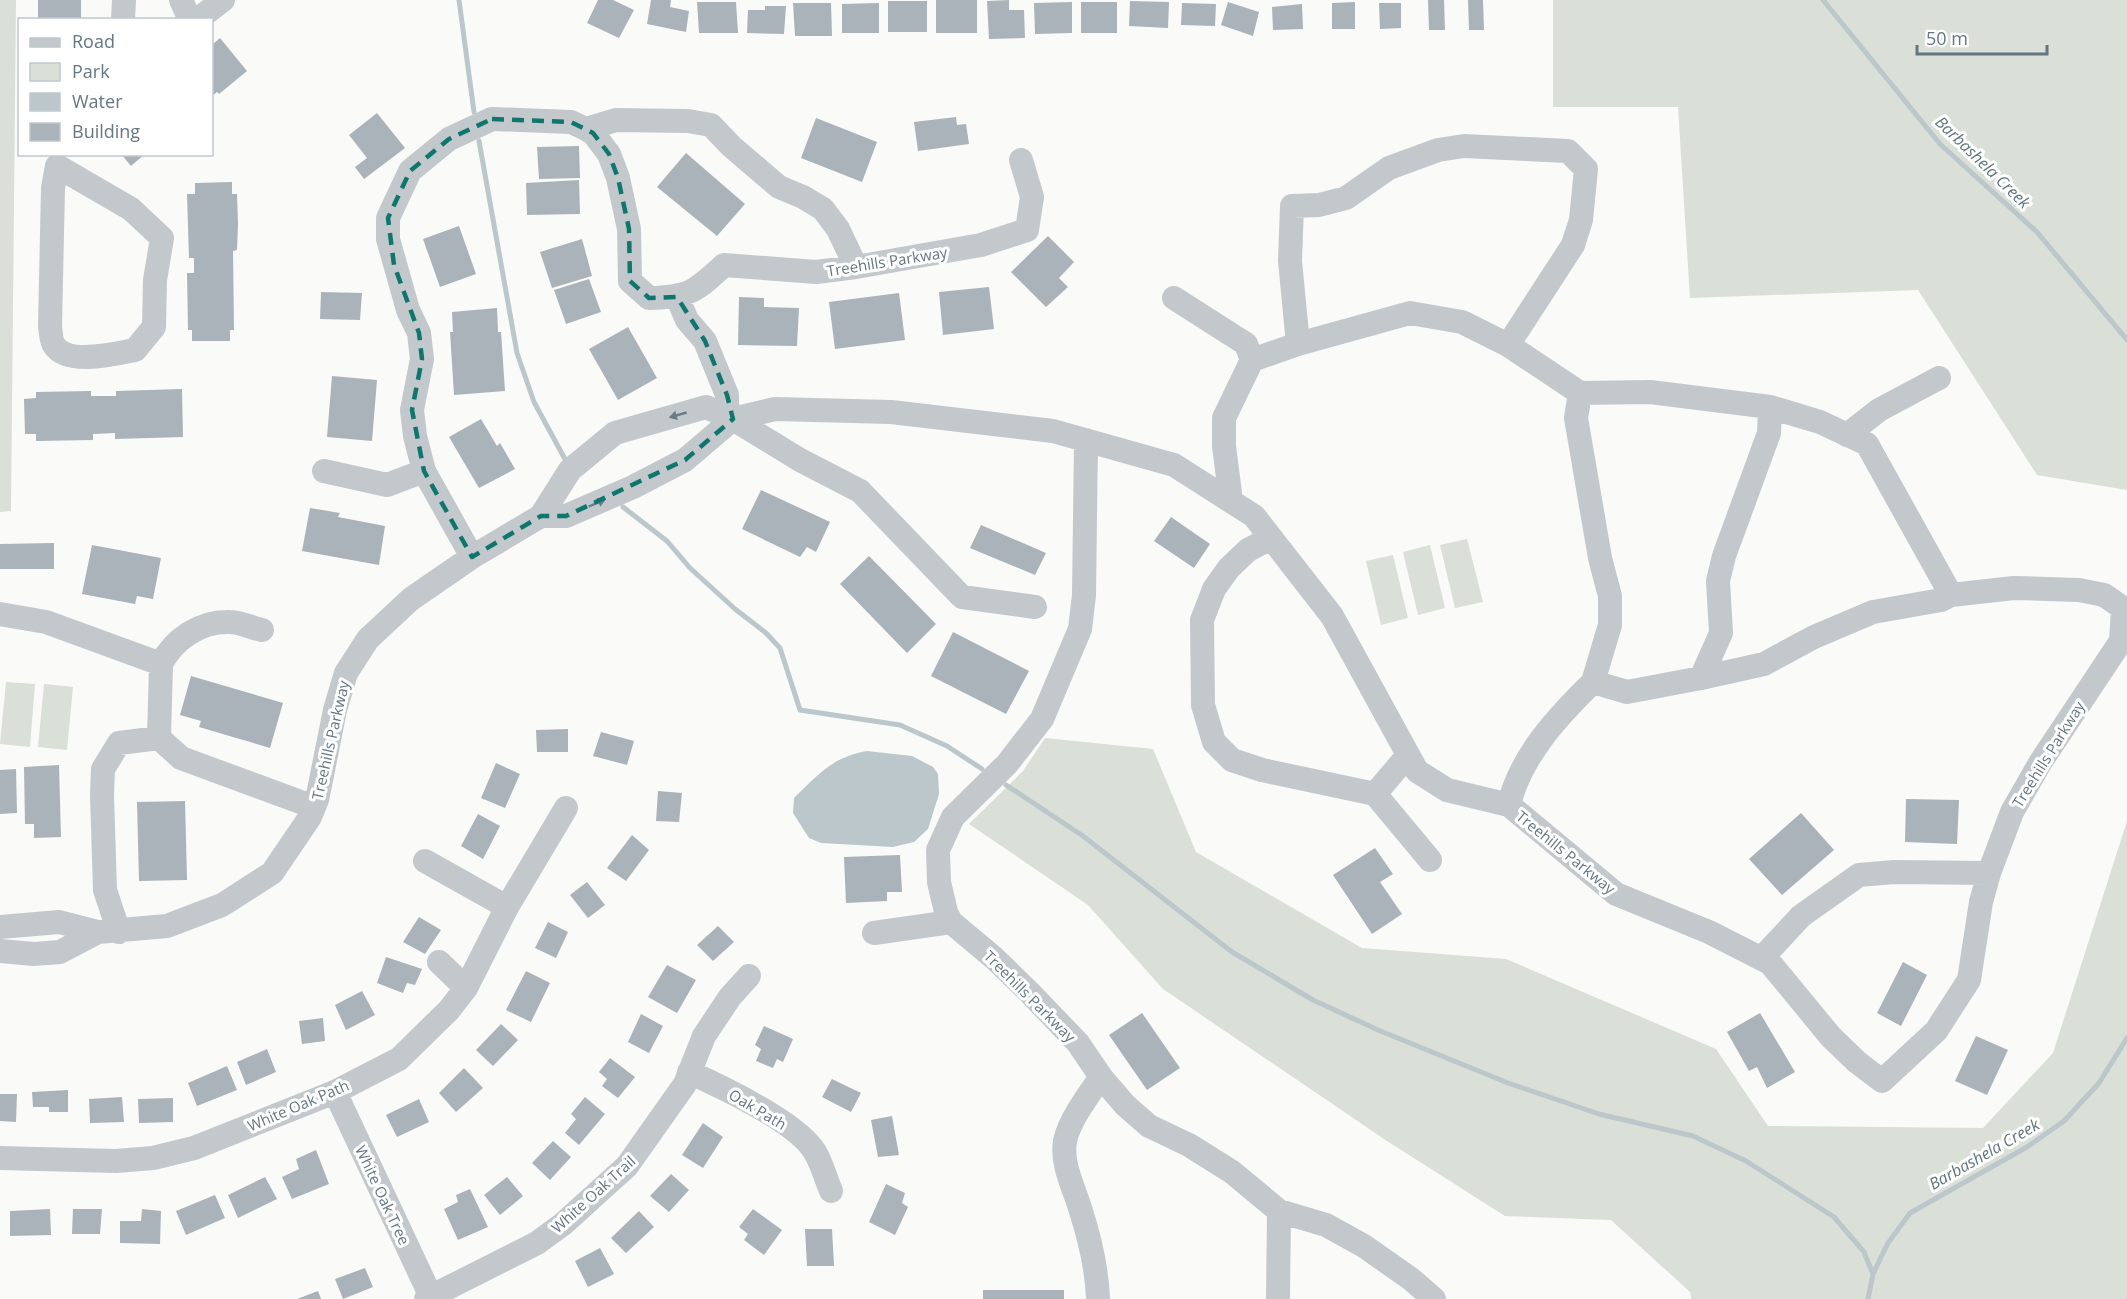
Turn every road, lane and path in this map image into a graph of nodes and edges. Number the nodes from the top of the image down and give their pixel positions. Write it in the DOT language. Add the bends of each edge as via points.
graph roads {
  1 [pos="124,0"];
  2 [pos="181,0"];
  3 [pos="223,0"];
  4 [pos="123,18"];
  5 [pos="189,18"];
  6 [pos="200,18"];
  7 [pos="586,129"];
  8 [pos="58,160"];
  9 [pos="1021,160"];
  10 [pos="856,267"];
  11 [pos="677,297"];
  12 [pos="1174,298"];
  13 [pos="1298,344"];
  14 [pos="1508,345"];
  15 [pos="1252,360"];
  16 [pos="1939,378"];
  17 [pos="1580,393"];
  18 [pos="1770,407"];
  19 [pos="733,419"];
  20 [pos="1847,435"];
  21 [pos="1086,440"];
  22 [pos="324,471"];
  23 [pos="423,471"];
  24 [pos="1231,501"];
  25 [pos="541,516"];
  26 [pos="1271,538"];
  27 [pos="471,557"];
  28 [pos="1951,595"];
  29 [pos="1035,607"];
  30 [pos="0,614"];
  31 [pos="262,630"];
  32 [pos="161,664"];
  33 [pos="1701,678"];
  34 [pos="1593,682"];
  35 [pos="159,738"];
  36 [pos="1408,755"];
  37 [pos="1375,794"];
  38 [pos="1509,806"];
  39 [pos="314,807"];
  40 [pos="566,808"];
  41 [pos="1430,860"];
  42 [pos="425,861"];
  43 [pos="1989,873"];
  44 [pos="507,907"];
  45 [pos="951,922"];
  46 [pos="34,923"];
  47 [pos="0,927"];
  48 [pos="109,932"];
  49 [pos="874,933"];
  50 [pos="0,951"];
  51 [pos="34,954"];
  52 [pos="1762,958"];
  53 [pos="439,962"];
  54 [pos="749,976"];
  55 [pos="466,988"];
  56 [pos="689,1072"];
  57 [pos="1101,1077"];
  58 [pos="335,1092"];
  59 [pos="0,1158"];
  60 [pos="831,1191"];
  61 [pos="1279,1211"];
  62 [pos="429,1298"];
  63 [pos="1098,1299"];
  64 [pos="1278,1299"];
  65 [pos="1434,1299"];
  1 -- 4 [label="street"];
  2 -- 5 [label="street"];
  3 -- 6 [label="street"];
  7 -- 10 [label="street" via="616,120 711,125 779,187 824,209"];
  7 -- 11 [label="street, Treehills Parkway" via="609,154 618,178 629,229 630,281 649,298"];
  7 -- 23 [label="street" via="571,122 492,120 449,139 410,171 388,218 388,239 408,310 419,333 422,359 412,410"];
  8 -- 8 [label="street" via="131,209 162,238 155,280 154,327 135,350 67,356 54,345 50,327 53,188"];
  9 -- 10 [label="street, Treehills Parkway" via="1032,197 1027,230 981,245"];
  10 -- 11 [label="street, Treehills Parkway" via="816,272 724,265 701,287"];
  11 -- 19 [label="street" via="687,320 705,341 728,395 726,406"];
  12 -- 15 [label="street" via="1246,344"];
  13 -- 14 [label="street" via="1410,313 1462,322"];
  13 -- 14 [label="street" via="1290,261 1292,206 1346,198 1389,168 1438,150 1464,147 1568,151 1586,169 1581,220 1573,245"];
  13 -- 15 [label="street"];
  14 -- 17 [label="street"];
  15 -- 24 [label="street" via="1224,418"];
  16 -- 20 [label="street" via="1879,410"];
  17 -- 18 [label="street" via="1650,392"];
  17 -- 34 [label="street" via="1576,417 1610,596 1610,625"];
  18 -- 20 [label="street"];
  18 -- 33 [label="street" via="1768,433 1718,581 1721,633"];
  19 -- 21 [label="street, Treehills Parkway" via="774,408 891,412 1053,431"];
  25 -- 19 [label="street, Treehills Parkway, one-way" via="566,516 633,488 685,460"];
  19 -- 25 [label="street, Treehills Parkway, one-way" via="706,407 615,433 570,470"];
  19 -- 29 [label="street, Treehills Parkway" via="860,491 962,597"];
  20 -- 28 [label="street" via="1867,444"];
  21 -- 24 [label="street, Treehills Parkway" via="1174,465"];
  21 -- 45 [label="street" via="1080,629 1042,719 1007,764 953,817 938,850 939,882"];
  22 -- 23 [label="street" via="387,485"];
  23 -- 27 [label="street"];
  24 -- 26 [label="street, Treehills Parkway" via="1254,516"];
  25 -- 27 [label="street, Treehills Parkway"];
  26 -- 36 [label="street, Treehills Parkway" via="1332,616"];
  26 -- 37 [label="street" via="1248,550 1229,568 1214,589 1202,620 1203,705 1214,742 1232,760 1262,770"];
  27 -- 39 [label="street, Treehills Parkway" via="411,599 368,639 346,673 334,710"];
  28 -- 33 [label="street, Treehills Parkway" via="1873,612 1764,664"];
  28 -- 43 [label="street, Treehills Parkway" via="2014,588 2068,589 2104,595 2123,608 2121,641 2012,812"];
  30 -- 32 [label="street" via="46,622"];
  31 -- 32 [label="street" via="231,622 205,625 182,637"];
  32 -- 35 [label="street"];
  33 -- 34 [label="street, Treehills Parkway" via="1627,692"];
  34 -- 38 [label="street, Treehills Parkway" via="1566,708 1531,755 1513,785"];
  35 -- 39 [label="street" via="181,758"];
  35 -- 48 [label="street" via="119,743 103,769"];
  36 -- 37 [label="street"];
  36 -- 38 [label="street, Treehills Parkway" via="1417,771 1447,790"];
  37 -- 41 [label="street"];
  38 -- 52 [label="street, Treehills Parkway" via="1616,894"];
  39 -- 48 [label="street, Treehills Parkway" via="272,873 232,899 167,927"];
  40 -- 44 [label="street, White Oak Path"];
  42 -- 44 [label="street"];
  43 -- 52 [label="street" via="1859,875 1801,916"];
  43 -- 52 [label="street, Treehills Parkway" via="1969,980 1936,1031 1882,1081 1831,1037"];
  44 -- 55 [label="street, White Oak Path"];
  45 -- 49 [label="street"];
  45 -- 57 [label="street, Treehills Parkway" via="994,958 1078,1043"];
  46 -- 47 [label="street, Treehills Parkway"];
  46 -- 48 [label="street, Treehills Parkway" via="59,922"];
  46 -- 51 [label="street"];
  48 -- 51 [label="street, Treehills Parkway" via="60,952"];
  50 -- 51 [label="street, Treehills Parkway"];
  53 -- 55 [label="street"];
  54 -- 56 [label="street, White Oak Trail" via="704,1036"];
  55 -- 58 [label="street, White Oak Path" via="399,1059"];
  56 -- 60 [label="street, Oak Path" via="785,1123 814,1151"];
  56 -- 62 [label="street, White Oak Trail" via="685,1084 636,1156 563,1224 537,1242"];
  57 -- 61 [label="street, Treehills Parkway" via="1149,1126 1232,1172"];
  57 -- 63 [label="street" via="1065,1141 1065,1156 1093,1250"];
  58 -- 59 [label="street, White Oak Path" via="194,1148 153,1158"];
  58 -- 62 [label="street, White Oak Tree"];
  61 -- 64 [label="street"];
  61 -- 65 [label="street, Treehills Parkway" via="1326,1224 1364,1246"];
}
